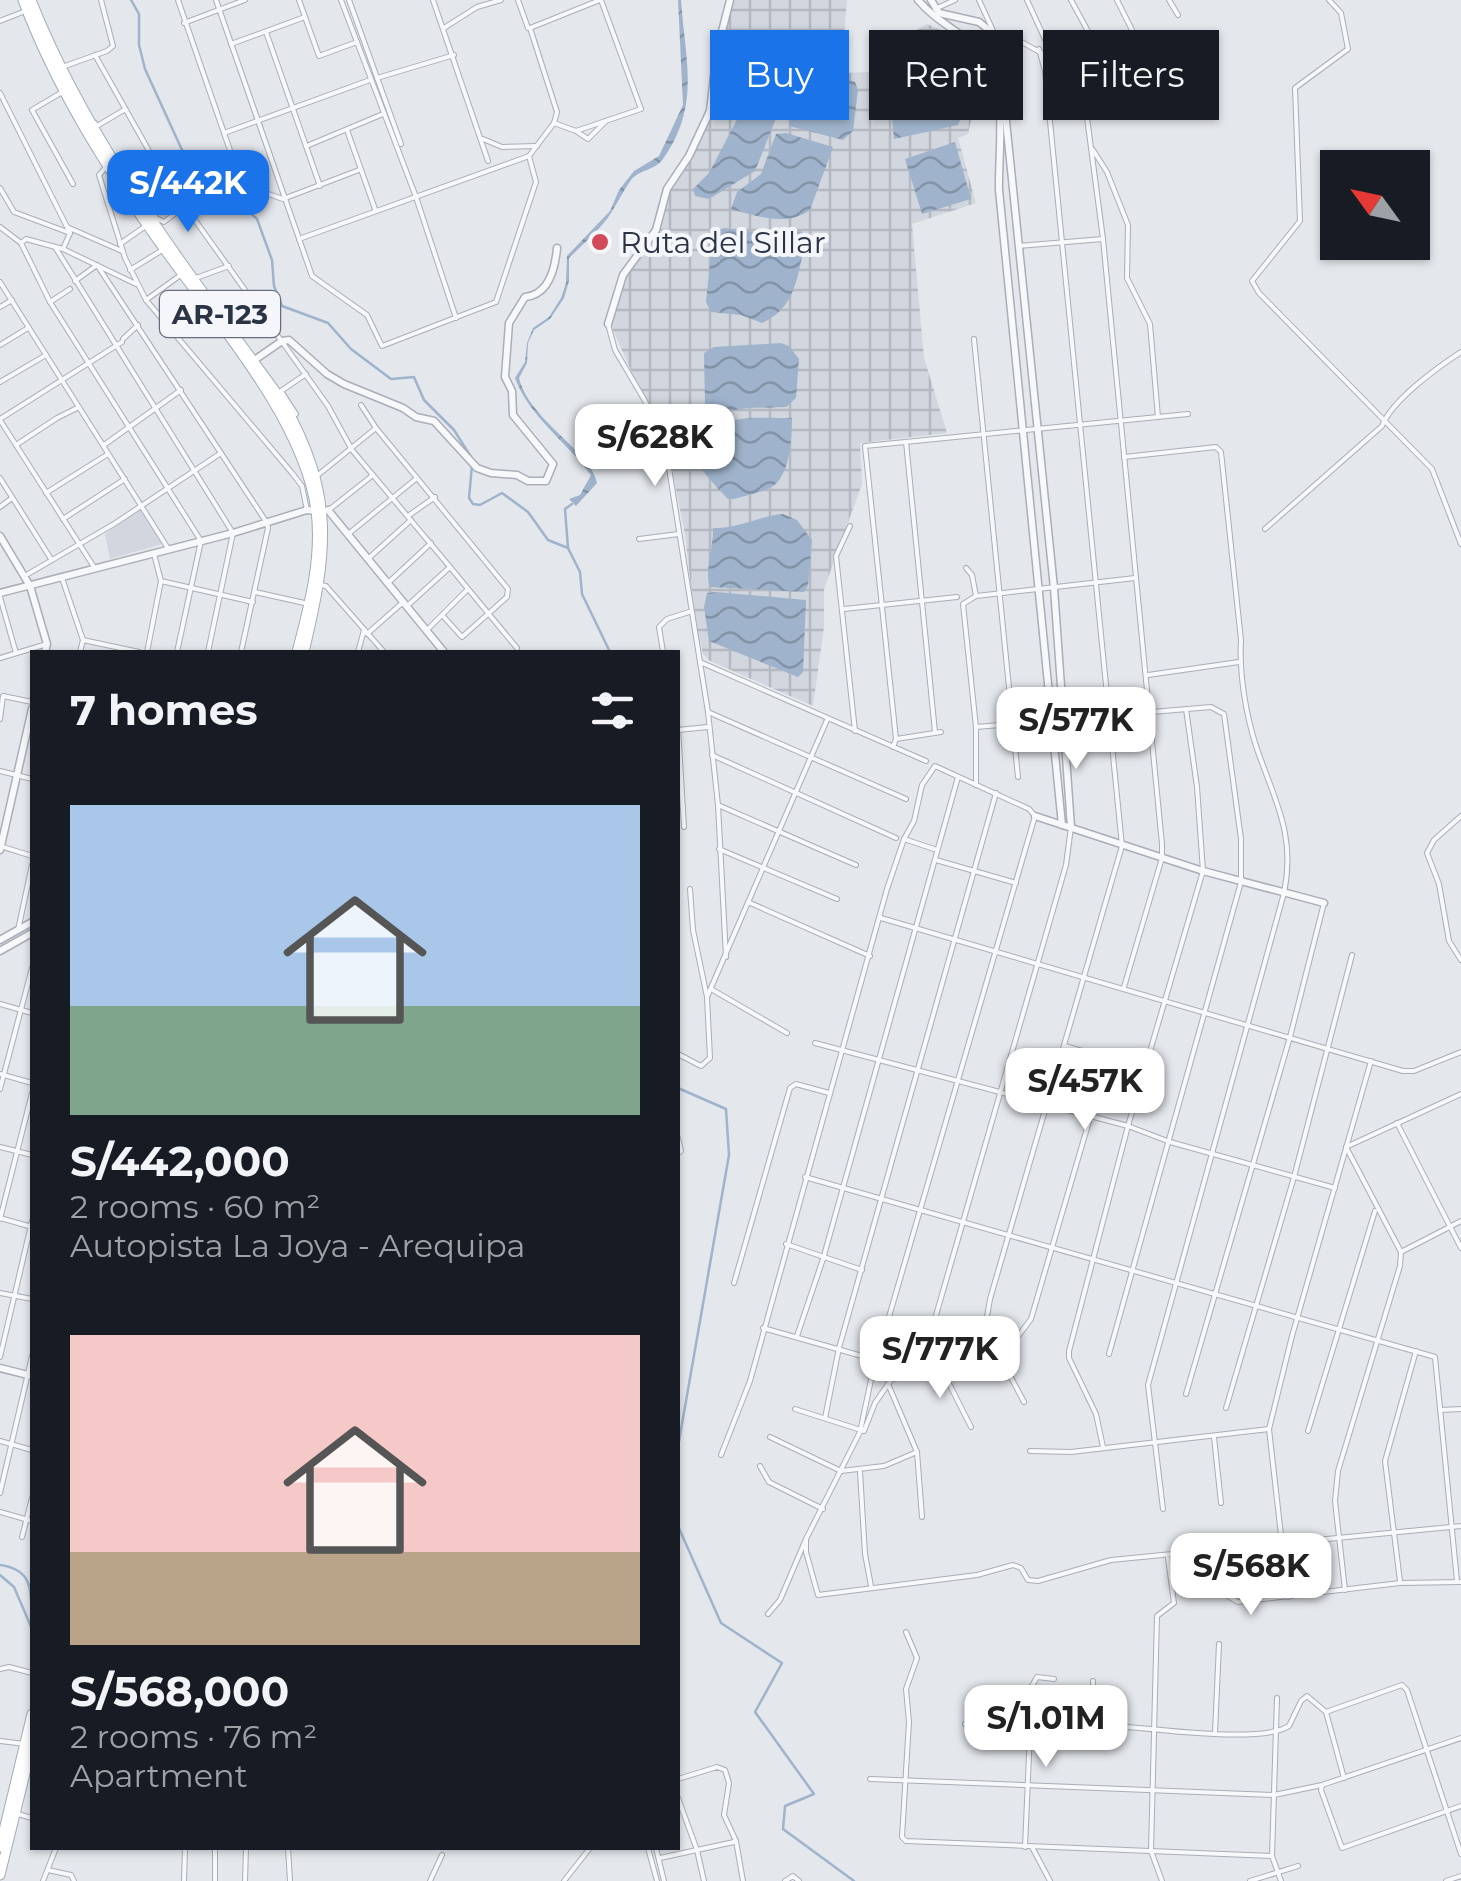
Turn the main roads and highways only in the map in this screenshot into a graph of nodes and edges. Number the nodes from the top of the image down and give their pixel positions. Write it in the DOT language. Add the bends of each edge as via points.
graph roads {
  1 [pos="27,4"];
  2 [pos="153,222"];
  3 [pos="318,510"];
  4 [pos="300,650"];
  5 [pos="301,650"];
  6 [pos="29,1744"];
  7 [pos="8,1812"];
  8 [pos="0,1847"];
  9 [pos="0,1875"];
  1 -- 2 [label="main road, AR-123" via="101,143"];
  1 -- 2 [label="main road, AR-123" via="106,166"];
  2 -- 3 [label="main road, AR-123" via="164,249 289,428"];
  2 -- 3 [label="main road, AR-123" via="292,418 316,476"];
  3 -- 4 [label="main road, AR-123"];
  3 -- 5 [label="main road, AR-123" via="320,585"];
  6 -- 7 [label="main road"];
  7 -- 8 [label="main road"];
  7 -- 9 [label="main road"];
}
